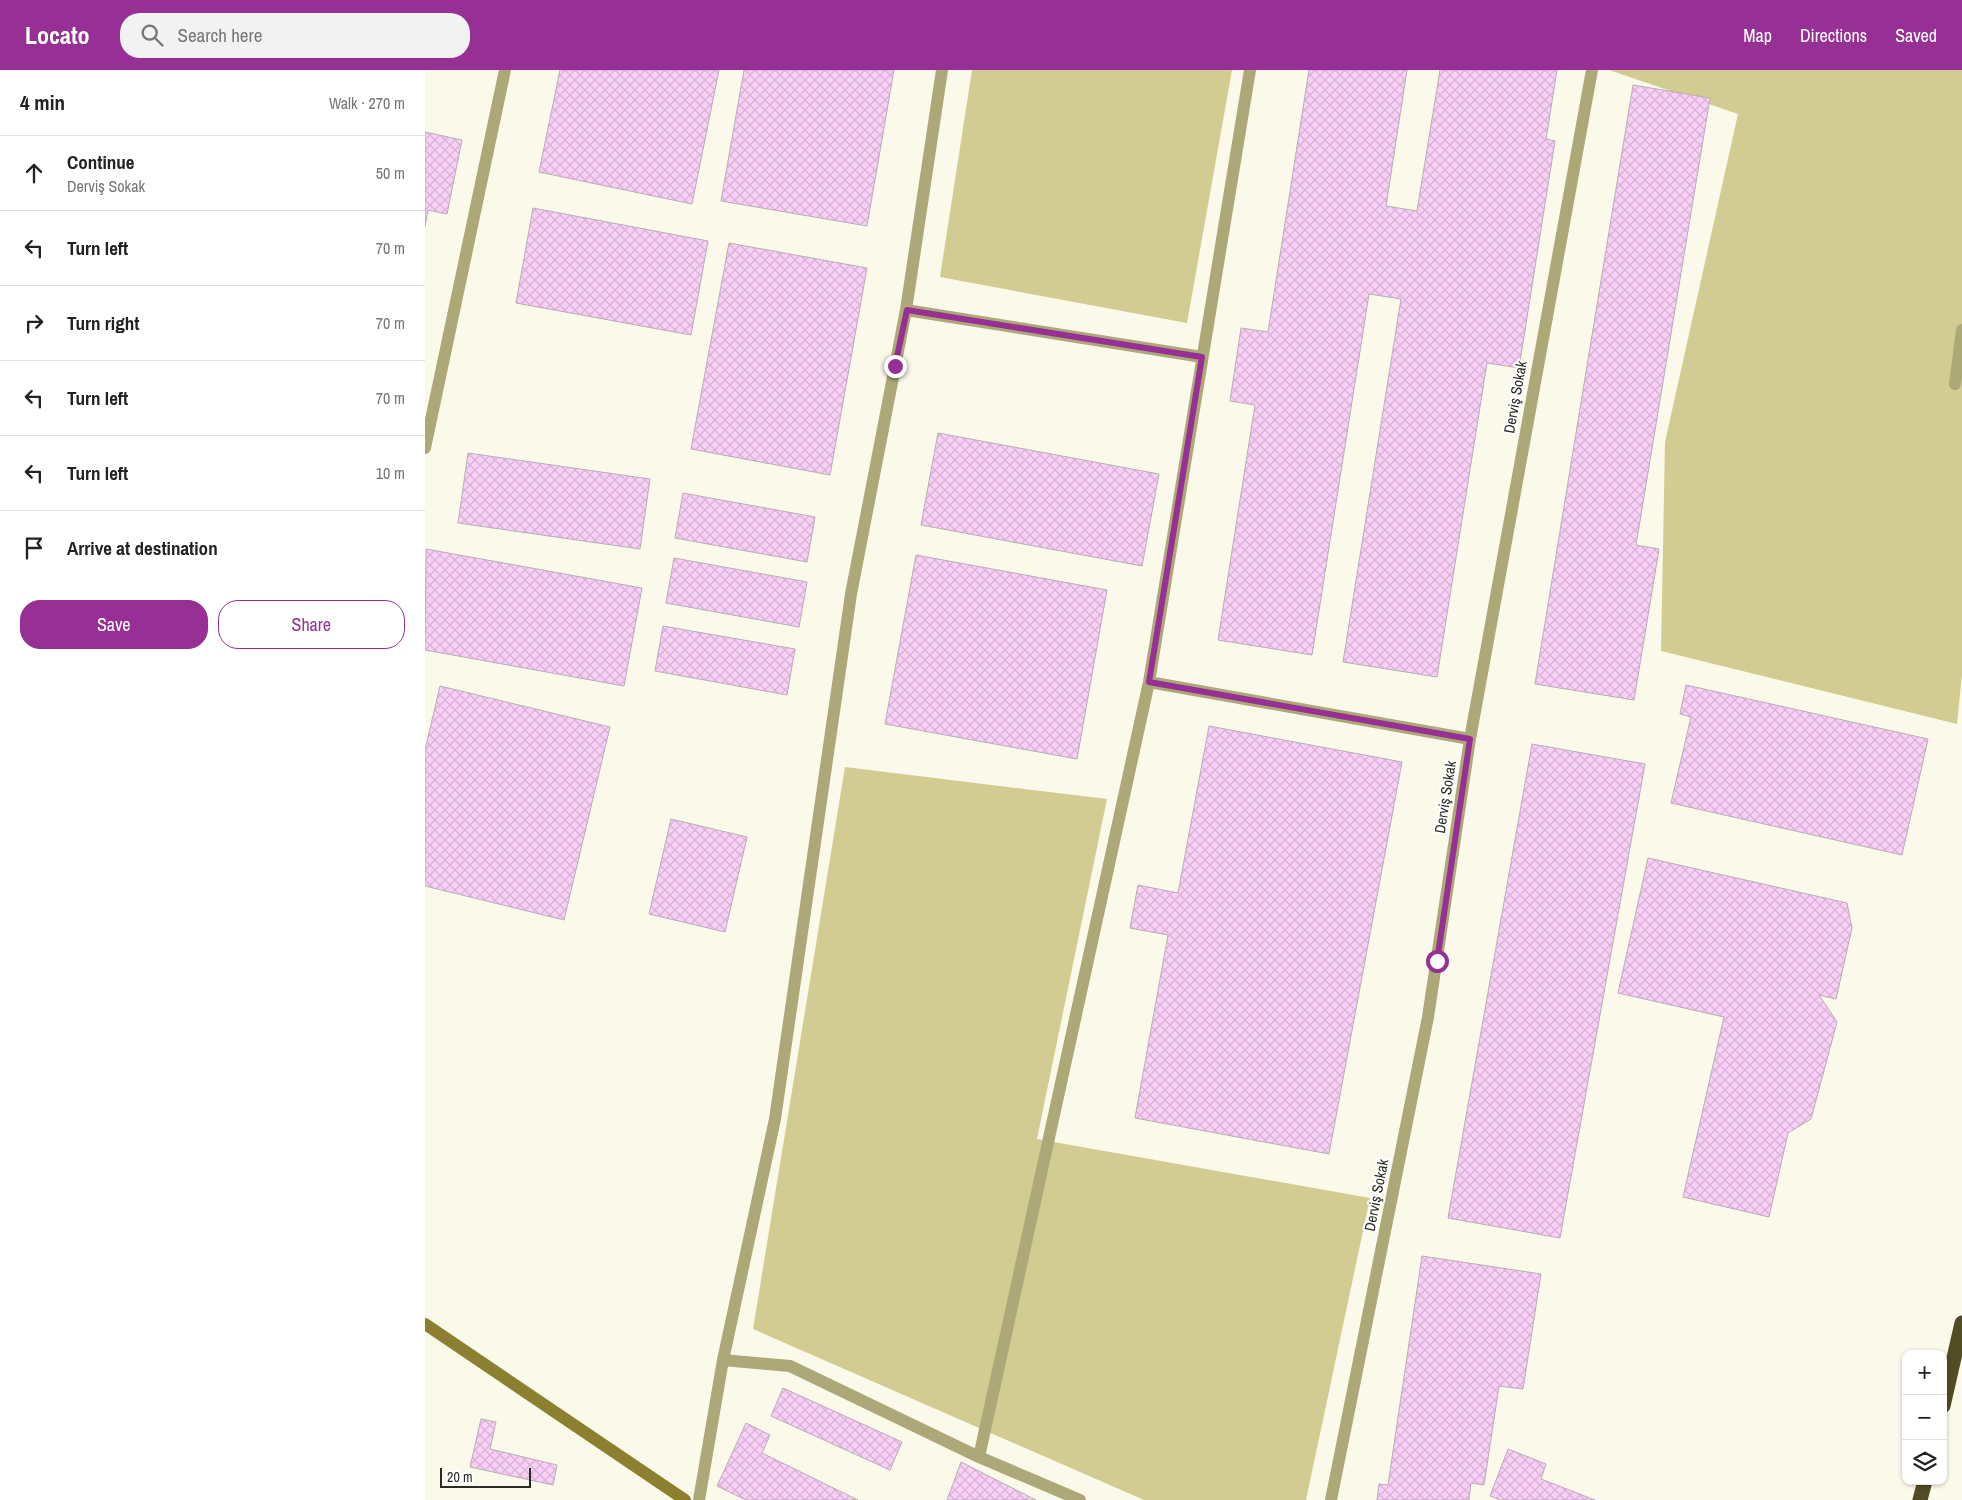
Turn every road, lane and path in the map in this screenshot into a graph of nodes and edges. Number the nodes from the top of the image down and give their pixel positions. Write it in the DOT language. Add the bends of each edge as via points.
graph roads {
  1 [pos="505,70"];
  2 [pos="942,70"];
  3 [pos="1250,70"];
  4 [pos="1592,70"];
  5 [pos="907,310"];
  6 [pos="1962,330"];
  7 [pos="1202,357"];
  8 [pos="1955,384"];
  9 [pos="425,448"];
  10 [pos="1149,682"];
  11 [pos="1470,739"];
  12 [pos="1962,1323"];
  13 [pos="425,1324"];
  14 [pos="723,1360"];
  15 [pos="1946,1395"];
  16 [pos="979,1457"];
  17 [pos="1924,1485"];
  18 [pos="685,1500"];
  19 [pos="699,1500"];
  20 [pos="1080,1500"];
  21 [pos="1331,1500"];
  22 [pos="1920,1500"];
  1 -- 9 [label="street"];
  2 -- 5 [label="street"];
  3 -- 7 [label="street"];
  4 -- 11 [label="street, Derviş Sokak"];
  5 -- 7 [label="street"];
  5 -- 14 [label="street" via="851,594 775,1120"];
  6 -- 8 [label="street"];
  7 -- 10 [label="street"];
  10 -- 11 [label="street"];
  10 -- 16 [label="street"];
  11 -- 21 [label="street, Derviş Sokak" via="1428,1017"];
  12 -- 15 [label="highway"];
  13 -- 18 [label="street"];
  14 -- 16 [label="street" via="790,1366"];
  14 -- 19 [label="street"];
  16 -- 20 [label="street"];
  17 -- 22 [label="highway"];
}
